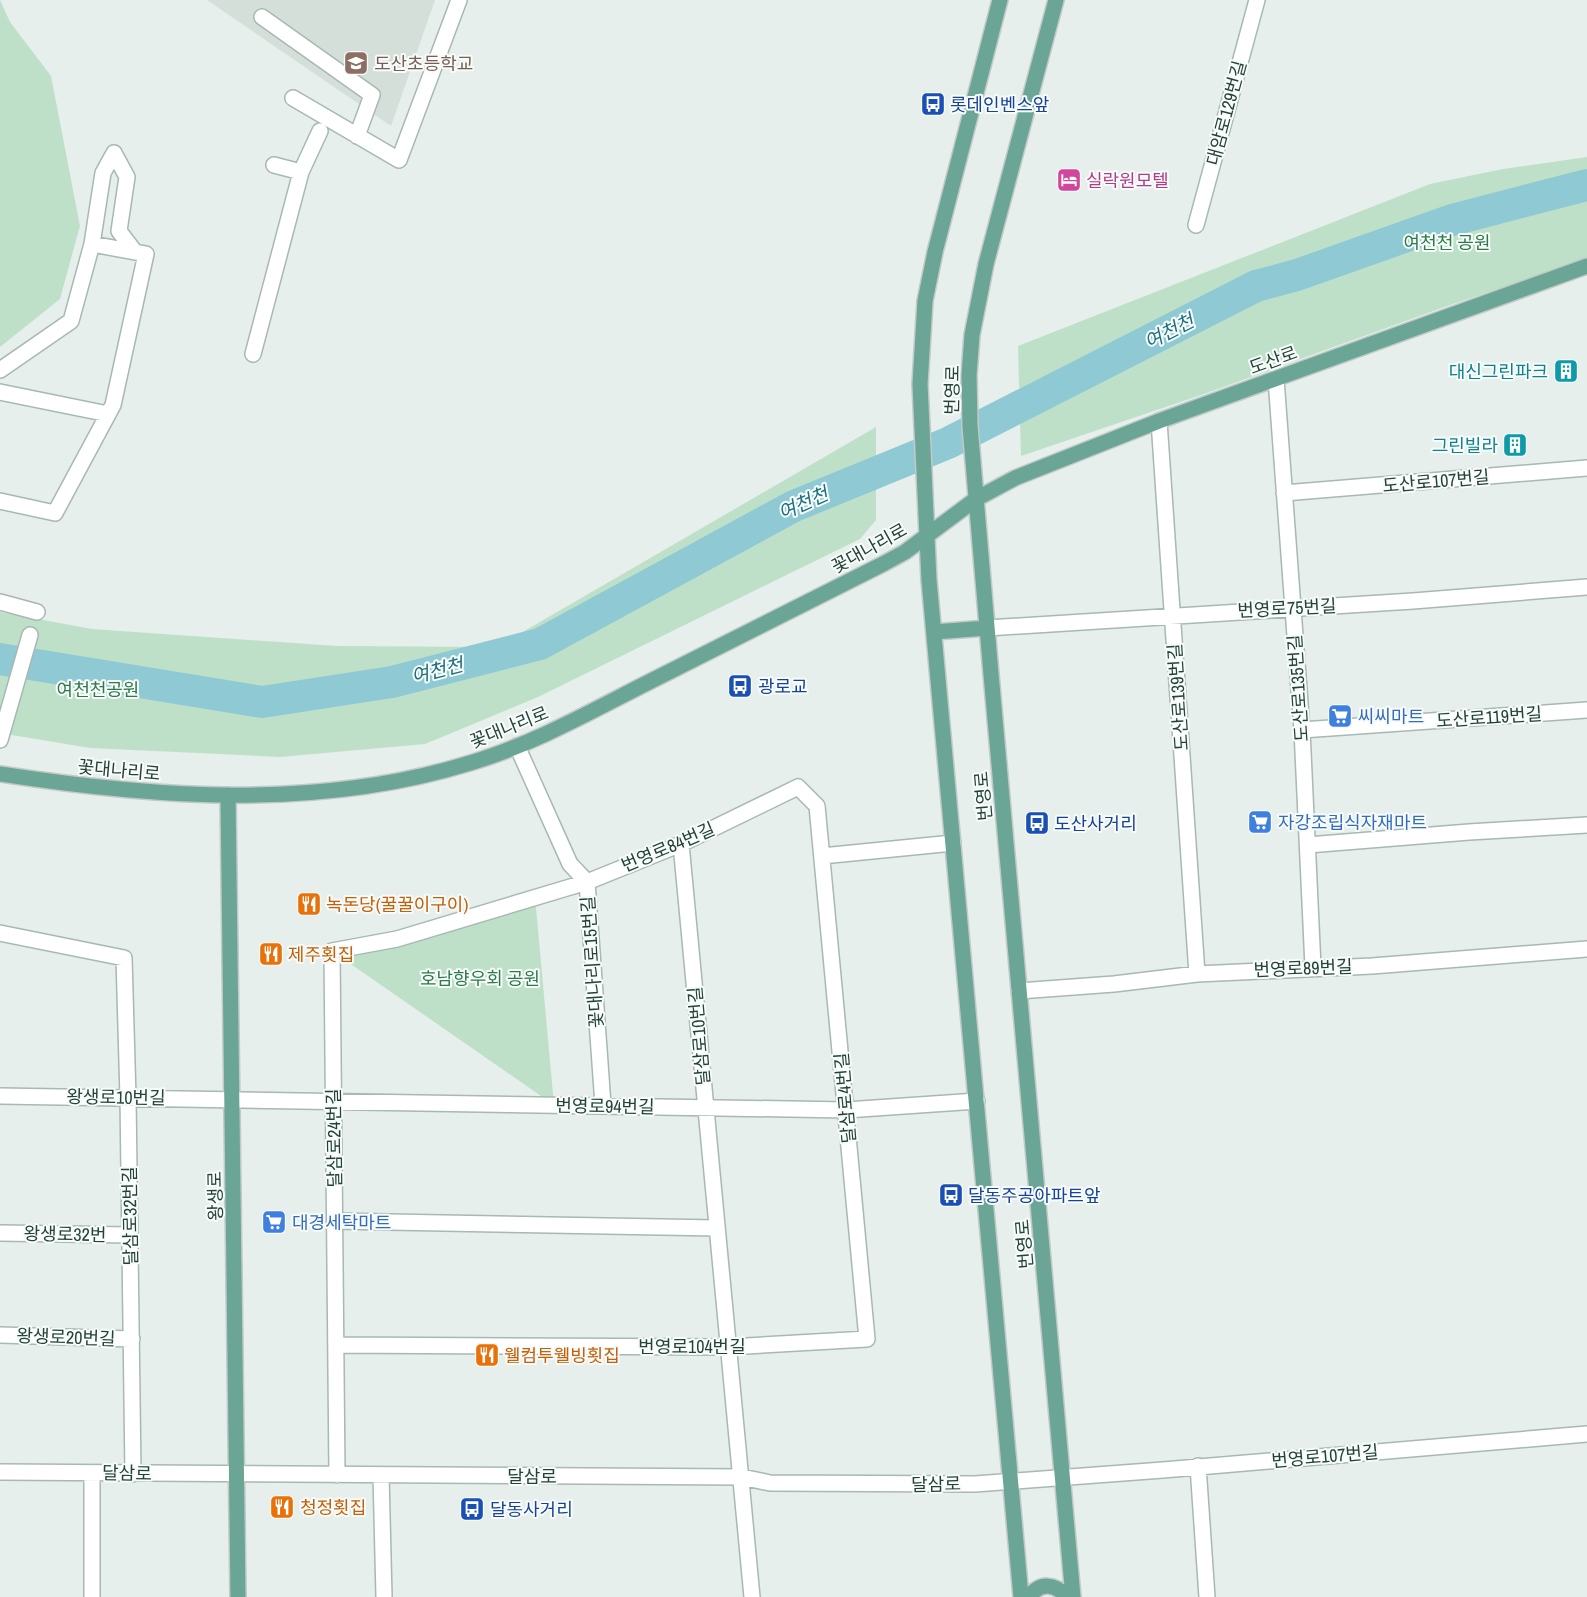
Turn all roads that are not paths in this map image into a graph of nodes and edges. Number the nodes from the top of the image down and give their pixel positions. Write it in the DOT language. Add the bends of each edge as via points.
graph roads {
  1 [pos="459,0"];
  2 [pos="1000,0"];
  3 [pos="1056,0"];
  4 [pos="1257,0"];
  5 [pos="262,17"];
  6 [pos="293,98"];
  7 [pos="320,131"];
  8 [pos="357,136"];
  9 [pos="274,165"];
  10 [pos="301,172"];
  11 [pos="1196,225"];
  12 [pos="92,244"];
  13 [pos="135,252"];
  14 [pos="1587,266"];
  15 [pos="254,354"];
  16 [pos="0,370"];
  17 [pos="1276,379"];
  18 [pos="0,392"];
  19 [pos="108,414"];
  20 [pos="1160,421"];
  21 [pos="1587,468"];
  22 [pos="1284,493"];
  23 [pos="976,499"];
  24 [pos="0,501"];
  25 [pos="927,536"];
  26 [pos="1587,587"];
  27 [pos="0,602"];
  28 [pos="1292,608"];
  29 [pos="37,612"];
  30 [pos="1173,615"];
  31 [pos="987,628"];
  32 [pos="934,632"];
  33 [pos="30,635"];
  34 [pos="1587,710"];
  35 [pos="1302,730"];
  36 [pos="1,738"];
  37 [pos="517,746"];
  38 [pos="0,774"];
  39 [pos="228,795"];
  40 [pos="1587,825"];
  41 [pos="954,843"];
  42 [pos="681,844"];
  43 [pos="1308,845"];
  44 [pos="822,856"];
  45 [pos="587,882"];
  46 [pos="0,934"];
  47 [pos="1587,949"];
  48 [pos="332,951"];
  49 [pos="1313,967"];
  50 [pos="1197,974"];
  51 [pos="1019,991"];
  52 [pos="0,1096"];
  53 [pos="128,1097"];
  54 [pos="233,1099"];
  55 [pos="977,1101"];
  56 [pos="334,1102"];
  57 [pos="603,1105"];
  58 [pos="706,1108"];
  59 [pos="846,1110"];
  60 [pos="335,1221"];
  61 [pos="717,1228"];
  62 [pos="0,1233"];
  63 [pos="130,1235"];
  64 [pos="0,1335"];
  65 [pos="132,1339"];
  66 [pos="867,1339"];
  67 [pos="336,1345"];
  68 [pos="729,1347"];
  69 [pos="1587,1434"];
  70 [pos="1198,1466"];
  71 [pos="0,1472"];
  72 [pos="92,1473"];
  73 [pos="133,1474"];
  74 [pos="237,1474"];
  75 [pos="338,1475"];
  76 [pos="381,1475"];
  77 [pos="742,1477"];
  78 [pos="1063,1478"];
  79 [pos="1011,1482"];
  80 [pos="92,1597"];
  81 [pos="238,1597"];
  82 [pos="384,1597"];
  83 [pos="752,1597"];
  84 [pos="1021,1597"];
  85 [pos="1029,1597"];
  86 [pos="1066,1597"];
  87 [pos="1073,1597"];
  88 [pos="1207,1597"];
  1 -- 8 [label="street" via="399,160"];
  2 -- 25 [label="main road, 번영로" via="935,252 924,311 920,384"];
  3 -- 23 [label="main road, 번영로" via="986,264 972,335 970,426"];
  4 -- 11 [label="street, 대암로129번길"];
  5 -- 8 [label="street" via="372,95"];
  6 -- 8 [label="street"];
  7 -- 10 [label="street"];
  9 -- 10 [label="street"];
  10 -- 15 [label="street"];
  12 -- 13 [label="street"];
  12 -- 13 [label="street" via="102,173 114,153 127,177 119,231"];
  12 -- 16 [label="street" via="71,321"];
  13 -- 19 [label="street" via="146,254 113,405"];
  14 -- 17 [label="main road, 도산로"];
  17 -- 20 [label="main road, 도산로"];
  17 -- 22 [label="street, 도산로135번길"];
  18 -- 19 [label="street"];
  19 -- 24 [label="street" via="55,513"];
  20 -- 23 [label="main road, 도산로" via="1015,478"];
  20 -- 30 [label="street, 도산로139번길"];
  21 -- 22 [label="street, 도산로107번길"];
  22 -- 28 [label="street, 도산로135번길"];
  23 -- 25 [label="main road, 꽃대나리로"];
  23 -- 31 [label="main road, 번영로"];
  25 -- 32 [label="main road, 번영로"];
  25 -- 37 [label="main road, 꽃대나리로" via="883,564"];
  26 -- 28 [label="street, 번영로75번길"];
  27 -- 29 [label="street"];
  28 -- 30 [label="street, 번영로75번길"];
  28 -- 35 [label="street, 도산로135번길"];
  30 -- 31 [label="street, 번영로75번길"];
  30 -- 50 [label="street, 도산로139번길"];
  31 -- 32 [label="main road"];
  31 -- 51 [label="main road, 번영로"];
  32 -- 41 [label="main road, 번영로"];
  33 -- 36 [label="street"];
  34 -- 35 [label="street, 도산로119번길"];
  35 -- 43 [label="street, 도산로135번길"];
  37 -- 39 [label="main road, 꽃대나리로" via="470,763 358,787"];
  37 -- 45 [label="street, 꽃대나리로15번길" via="570,864"];
  38 -- 39 [label="main road, 꽃대나리로" via="136,792"];
  39 -- 54 [label="main road, 왕생로"];
  40 -- 43 [label="street"];
  41 -- 44 [label="street"];
  41 -- 55 [label="main road, 번영로"];
  42 -- 44 [label="street, 번영로84번길" via="798,787 817,806"];
  42 -- 45 [label="street, 번영로84번길"];
  42 -- 58 [label="street, 달삼로10번길"];
  43 -- 49 [label="street, 도산로135번길"];
  44 -- 59 [label="street, 달삼로4번길"];
  45 -- 48 [label="street, 번영로84번길" via="397,939"];
  45 -- 57 [label="street, 꽃대나리로15번길"];
  46 -- 53 [label="street, 달삼로32번길" via="124,958"];
  47 -- 49 [label="street, 번영로89번길" via="1372,966"];
  48 -- 56 [label="street, 달삼로24번길"];
  49 -- 50 [label="street, 번영로89번길"];
  50 -- 51 [label="street, 번영로89번길"];
  51 -- 78 [label="main road, 번영로"];
  52 -- 53 [label="street, 왕생로10번길"];
  53 -- 54 [label="street, 왕생로10번길"];
  53 -- 63 [label="street, 달삼로32번길"];
  54 -- 56 [label="street, 번영로94번길"];
  54 -- 74 [label="main road, 왕생로"];
  55 -- 59 [label="street, 번영로94번길"];
  55 -- 79 [label="main road, 번영로"];
  56 -- 57 [label="street, 번영로94번길"];
  56 -- 60 [label="street, 달삼로24번길"];
  57 -- 58 [label="street, 번영로94번길"];
  58 -- 59 [label="street, 번영로94번길"];
  58 -- 61 [label="street, 달삼로10번길"];
  59 -- 66 [label="street, 달삼로4번길"];
  60 -- 61 [label="street"];
  60 -- 67 [label="street, 달삼로24번길"];
  61 -- 68 [label="street, 달삼로10번길"];
  62 -- 63 [label="street, 왕생로32번"];
  63 -- 65 [label="street, 달삼로32번길"];
  64 -- 65 [label="street, 왕생로20번길"];
  65 -- 73 [label="street, 달삼로32번길"];
  66 -- 68 [label="street, 번영로104번길"];
  67 -- 68 [label="street, 번영로104번길"];
  67 -- 75 [label="street, 달삼로24번길"];
  68 -- 77 [label="street, 달삼로10번길"];
  69 -- 70 [label="street, 번영로107번길"];
  70 -- 78 [label="street, 번영로107번길"];
  70 -- 88 [label="street"];
  71 -- 72 [label="street, 달삼로"];
  72 -- 73 [label="street, 달삼로"];
  72 -- 80 [label="street"];
  73 -- 74 [label="street, 달삼로"];
  74 -- 75 [label="street, 달삼로"];
  74 -- 81 [label="main road, 왕생로"];
  75 -- 76 [label="street, 달삼로"];
  76 -- 77 [label="street, 달삼로"];
  76 -- 82 [label="street"];
  77 -- 79 [label="street, 달삼로" via="770,1483 934,1485"];
  77 -- 83 [label="street, 달삼로10번길"];
  78 -- 79 [label="street, 달삼로"];
  78 -- 87 [label="main road, 번영로"];
  79 -- 84 [label="main road, 번영로"];
  85 -- 86 [label="main road" via="1038,1587 1046,1585 1054,1586"];
}
